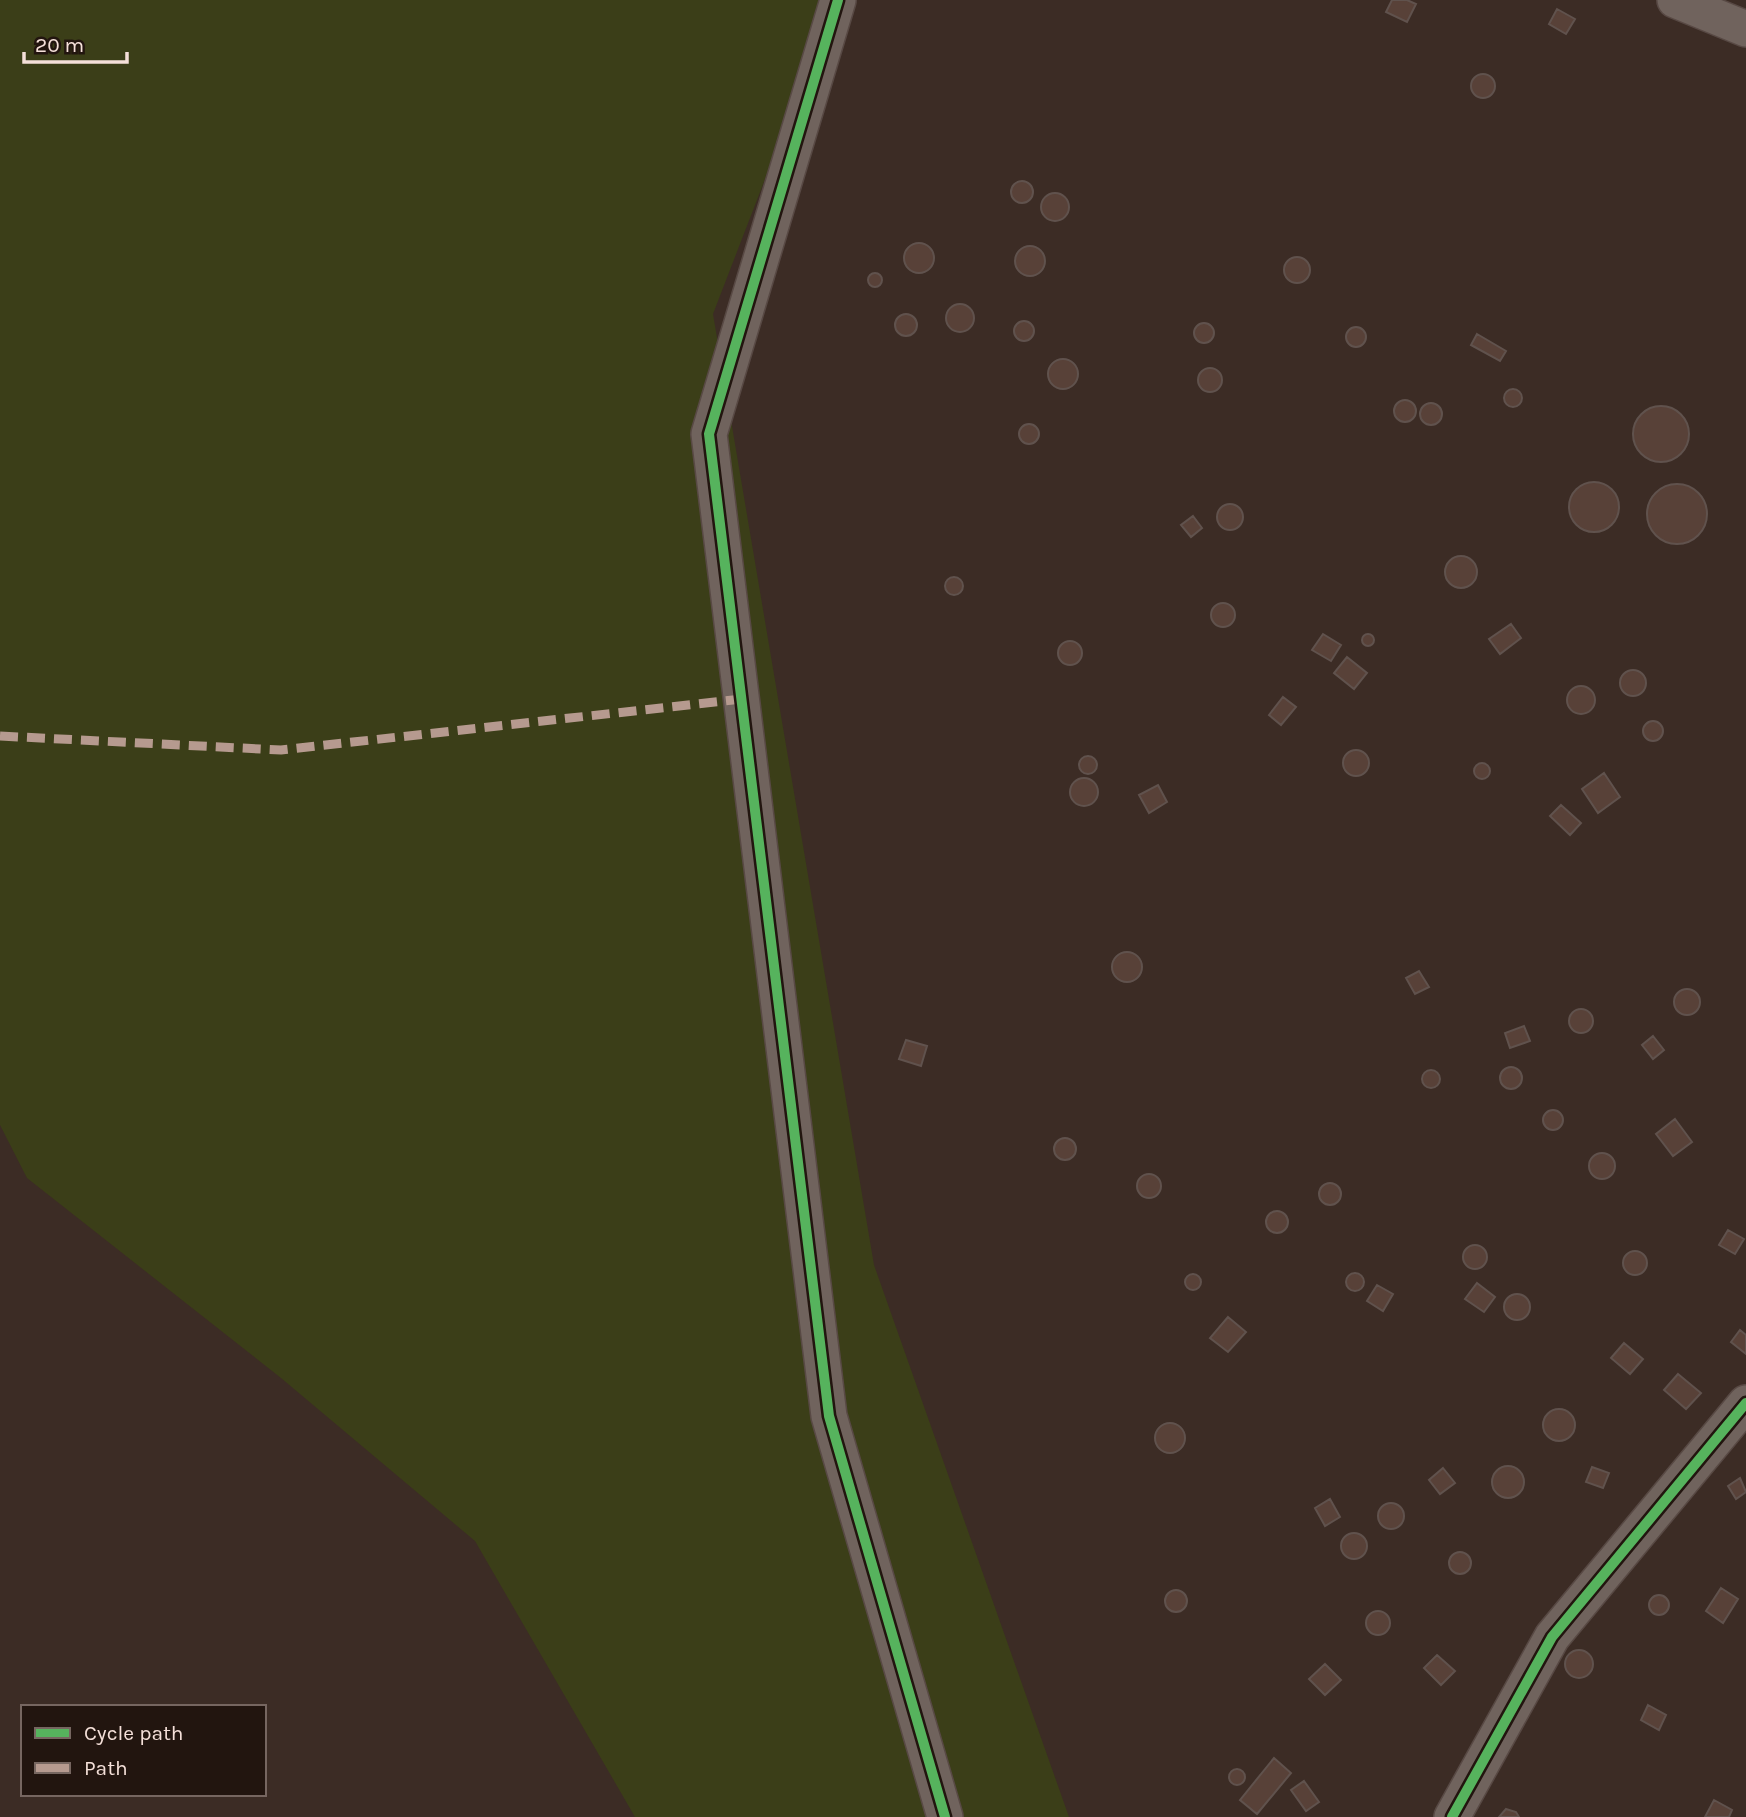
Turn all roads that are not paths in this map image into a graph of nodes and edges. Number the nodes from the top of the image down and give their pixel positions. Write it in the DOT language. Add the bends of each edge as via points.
graph roads {
  1 [pos="838,0"];
  2 [pos="1675,0"];
  3 [pos="1746,29"];
  4 [pos="1746,1403"];
  5 [pos="945,1817"];
  6 [pos="1452,1817"];
  1 -- 5 [label="street" via="709,434 829,1416"];
  2 -- 3 [label="street"];
  4 -- 6 [label="street" via="1552,1637"];
}
